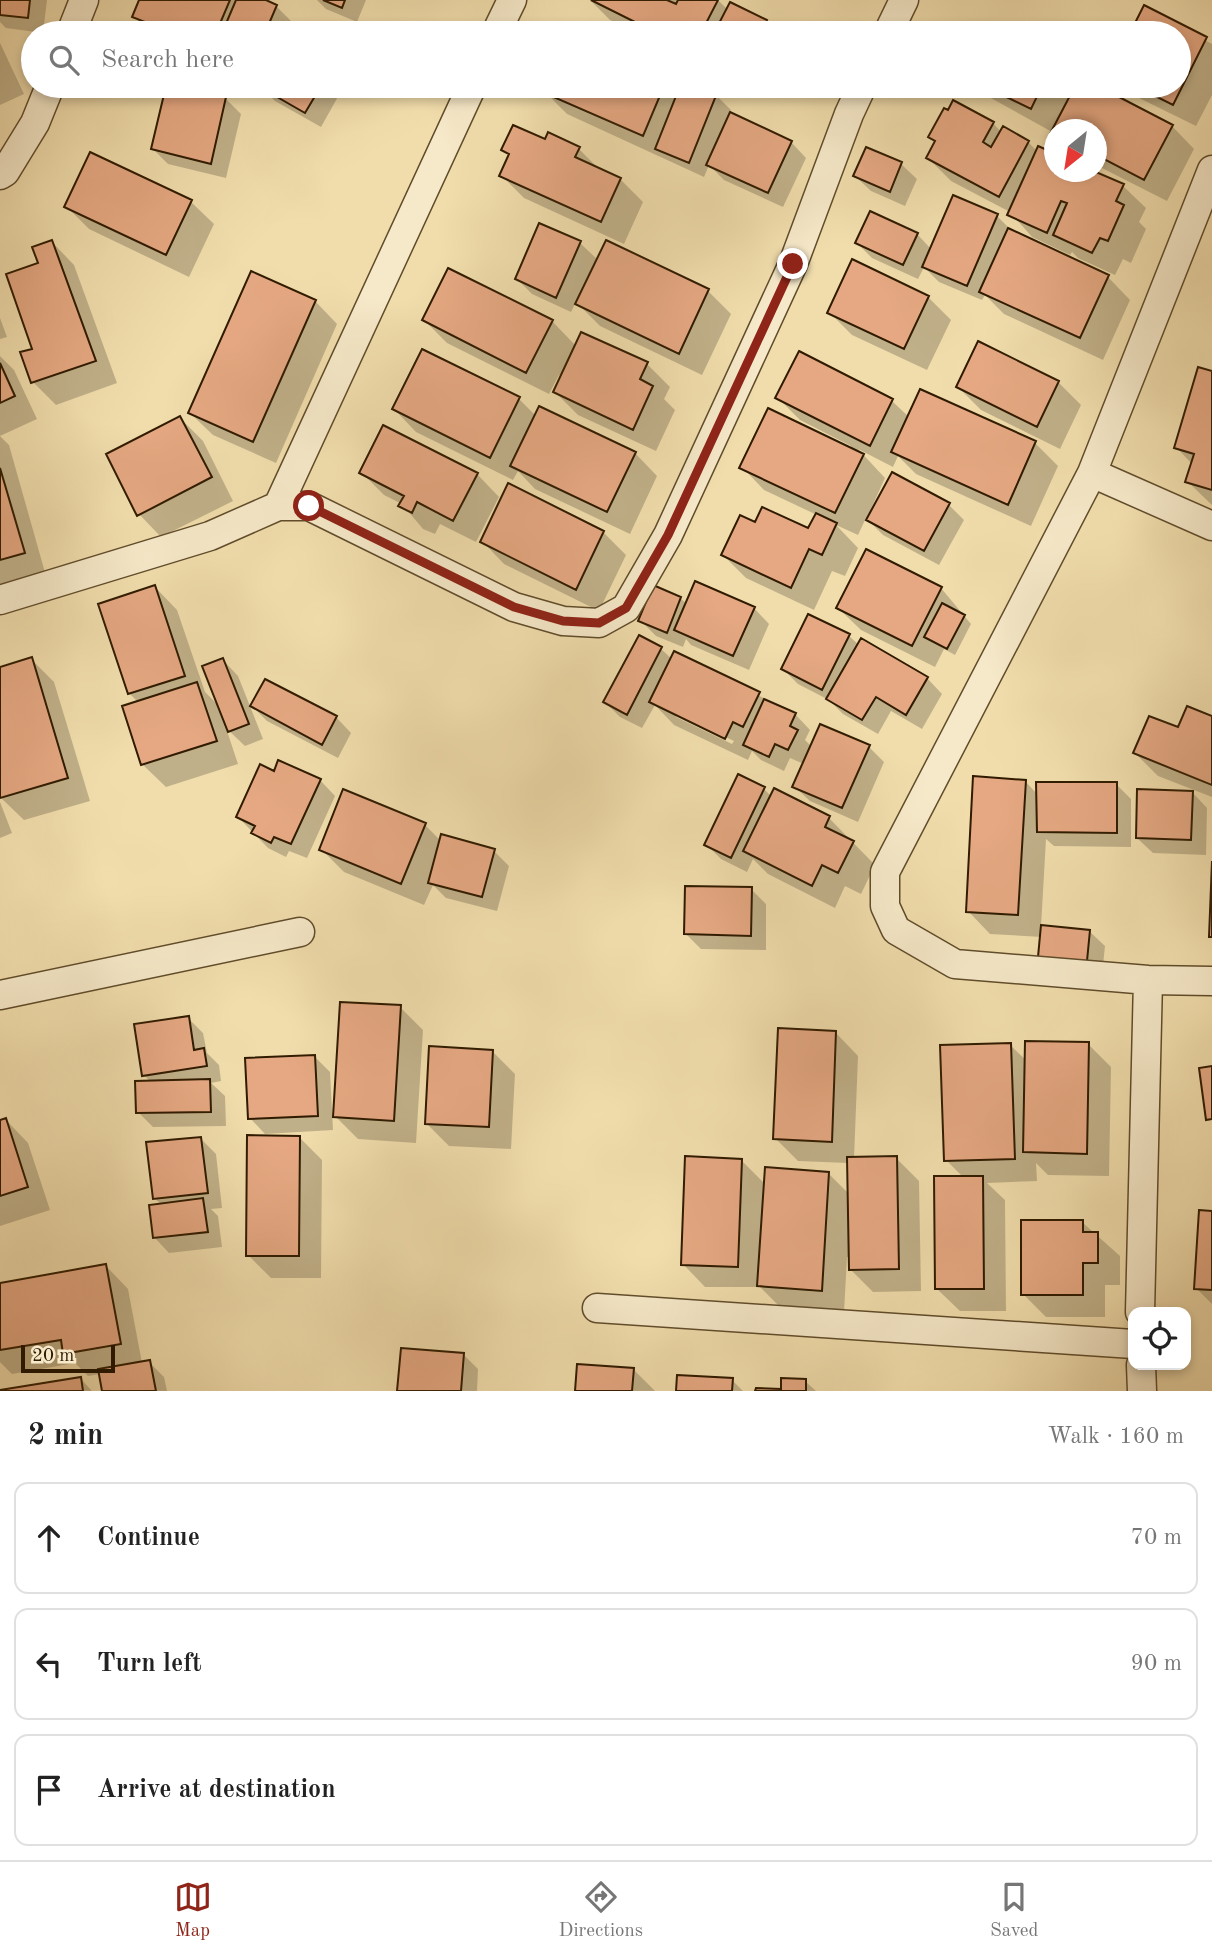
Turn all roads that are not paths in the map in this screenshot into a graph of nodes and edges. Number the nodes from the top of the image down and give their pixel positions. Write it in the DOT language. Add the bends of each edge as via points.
graph roads {
  1 [pos="84,0"];
  2 [pos="512,0"];
  3 [pos="904,0"];
  4 [pos="76,21"];
  5 [pos="502,21"];
  6 [pos="894,21"];
  7 [pos="45,98"];
  8 [pos="466,98"];
  9 [pos="857,98"];
  10 [pos="1212,170"];
  11 [pos="0,175"];
  12 [pos="1092,472"];
  13 [pos="278,506"];
  14 [pos="1212,526"];
  15 [pos="0,600"];
  16 [pos="300,932"];
  17 [pos="1148,980"];
  18 [pos="1212,981"];
  19 [pos="0,995"];
  20 [pos="1140,1307"];
  21 [pos="597,1308"];
  22 [pos="1128,1344"];
  23 [pos="1141,1370"];
  24 [pos="1142,1391"];
  1 -- 4 [label="street"];
  2 -- 5 [label="street"];
  3 -- 6 [label="street"];
  7 -- 11 [label="street" via="35,123"];
  8 -- 13 [label="street"];
  9 -- 13 [label="street" via="787,277 668,535 626,608 599,623 563,621 527,611 309,506"];
  10 -- 12 [label="street"];
  12 -- 14 [label="street"];
  12 -- 17 [label="street" via="885,872 885,906 896,930 955,964"];
  13 -- 15 [label="street" via="210,536"];
  16 -- 19 [label="street"];
  17 -- 18 [label="street"];
  17 -- 20 [label="street"];
  21 -- 22 [label="street"];
  23 -- 24 [label="street"];
}
